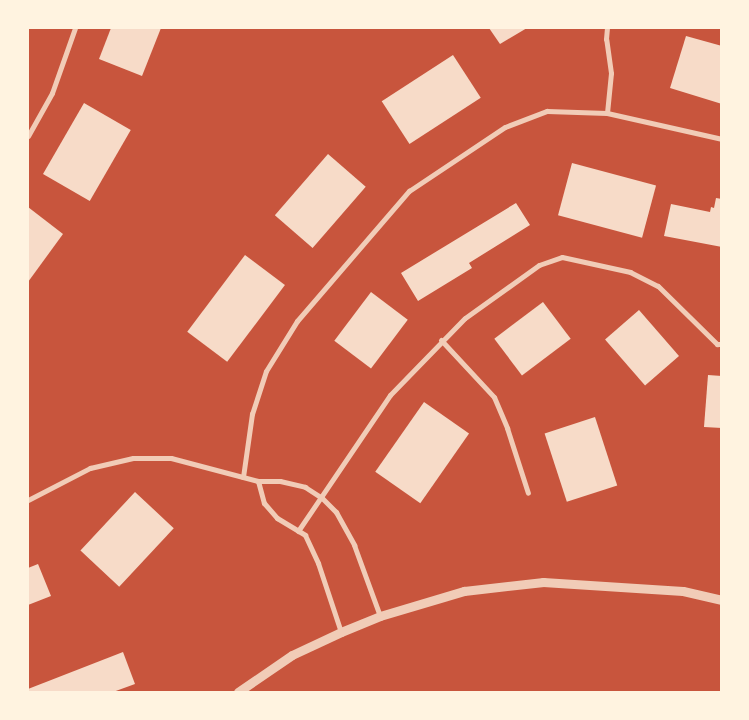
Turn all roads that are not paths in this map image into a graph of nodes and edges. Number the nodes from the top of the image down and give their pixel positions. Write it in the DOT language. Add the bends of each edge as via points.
graph roads {
  1 [pos="75,28"];
  2 [pos="607,28"];
  3 [pos="607,113"];
  4 [pos="28,136"];
  5 [pos="722,139"];
  6 [pos="441,340"];
  7 [pos="722,344"];
  8 [pos="244,477"];
  9 [pos="258,481"];
  10 [pos="528,493"];
  11 [pos="322,498"];
  12 [pos="28,500"];
  13 [pos="298,531"];
  14 [pos="722,600"];
  15 [pos="380,616"];
  16 [pos="341,632"];
  17 [pos="238,692"];
  1 -- 4 [label="street" via="52,94"];
  2 -- 3 [label="street" via="611,73"];
  3 -- 5 [label="street"];
  3 -- 8 [label="street" via="547,111 505,126 409,191 297,322 266,371 252,414"];
  6 -- 7 [label="street" via="465,318 539,265 562,257 630,272 658,286 717,344"];
  6 -- 10 [label="street" via="494,397"];
  6 -- 11 [label="street" via="390,395"];
  8 -- 9 [label="street"];
  8 -- 12 [label="street" via="171,458 133,458 90,468"];
  9 -- 11 [label="street" via="280,481 305,487"];
  9 -- 13 [label="street" via="264,502 277,518"];
  11 -- 13 [label="street"];
  11 -- 15 [label="street" via="336,512 354,545"];
  13 -- 16 [label="street" via="305,535 318,563"];
  14 -- 15 [label="street" via="683,591 542,582 464,591"];
  15 -- 16 [label="street"];
  16 -- 17 [label="street" via="292,655"];
}
